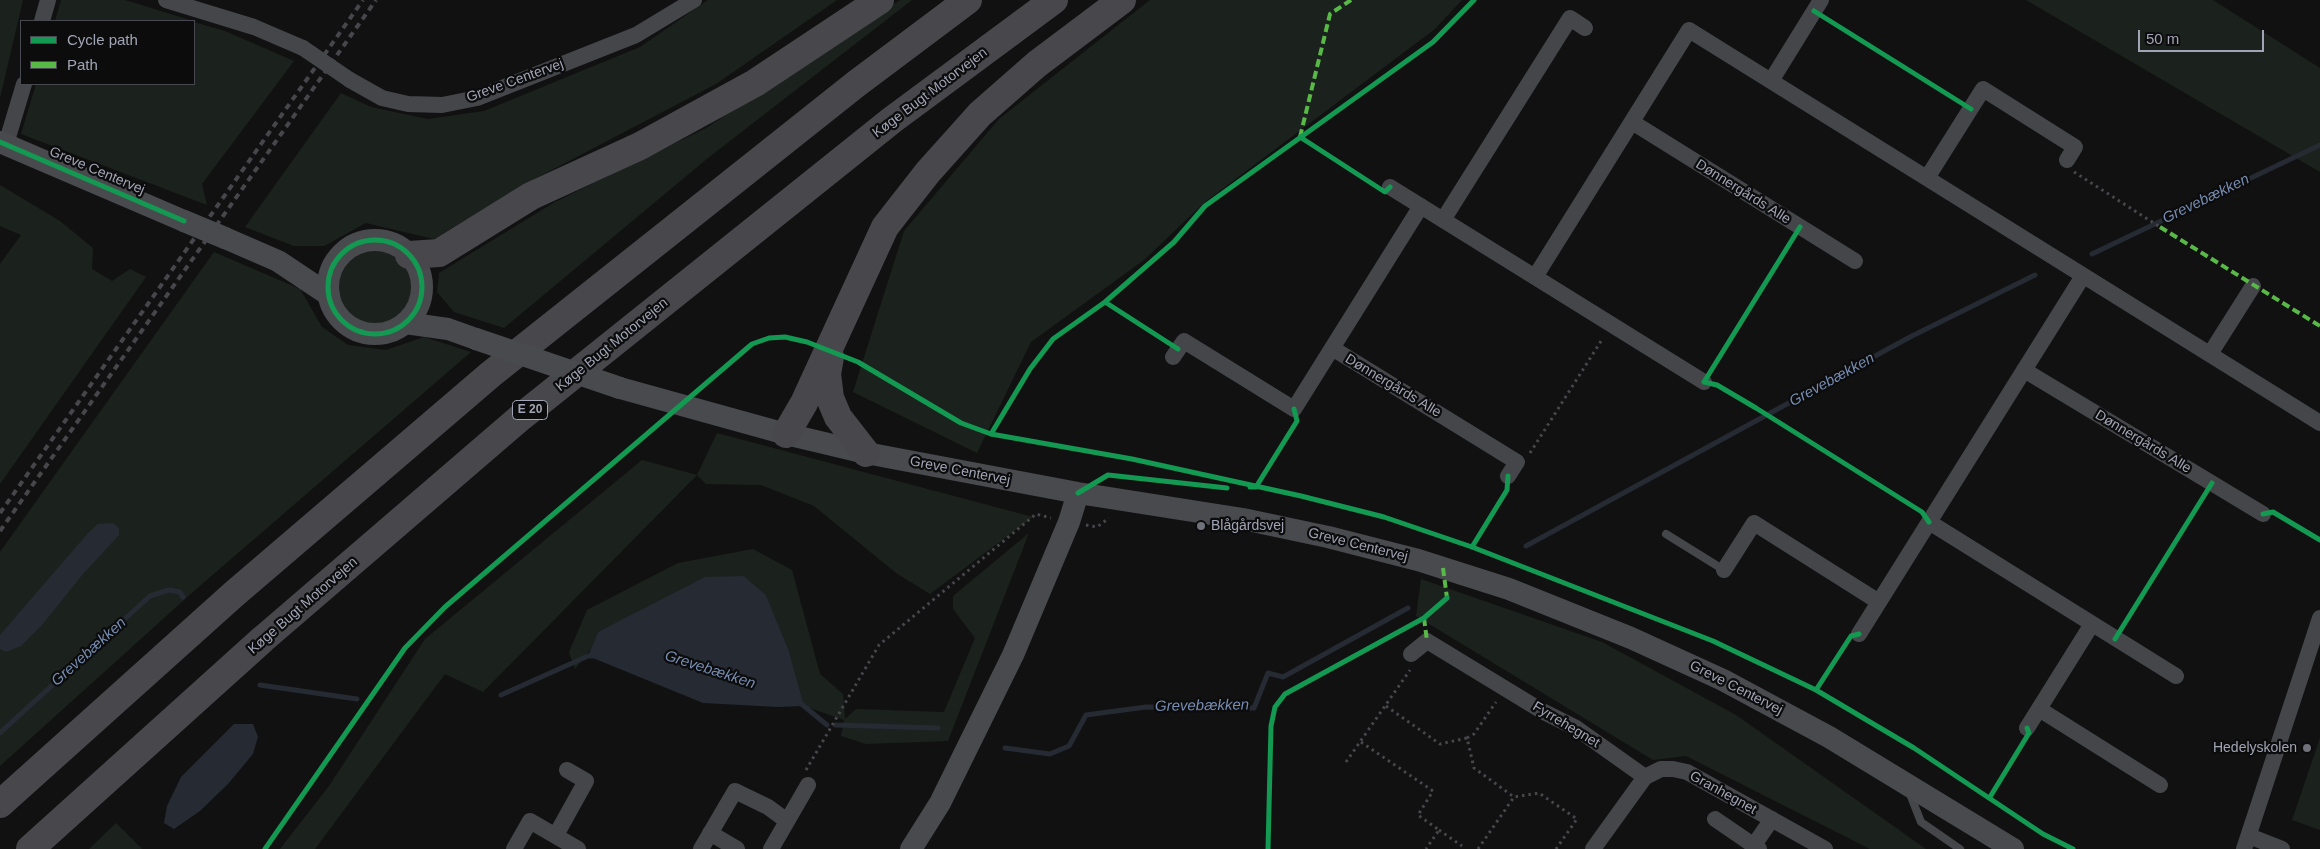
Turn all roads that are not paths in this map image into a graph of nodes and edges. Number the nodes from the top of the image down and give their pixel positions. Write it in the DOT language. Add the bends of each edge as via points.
graph roads {
  1 [pos="48,0"];
  2 [pos="166,0"];
  3 [pos="694,0"];
  4 [pos="880,0"];
  5 [pos="968,0"];
  6 [pos="1054,0"];
  7 [pos="1122,0"];
  8 [pos="1821,0"];
  9 [pos="42,20"];
  10 [pos="1585,28"];
  11 [pos="1771,81"];
  12 [pos="24,85"];
  13 [pos="1632,122"];
  14 [pos="3,143"];
  15 [pos="2067,160"];
  16 [pos="1927,178"];
  17 [pos="1390,186"];
  18 [pos="1421,206"];
  19 [pos="1443,220"];
  20 [pos="409,255"];
  21 [pos="278,261"];
  22 [pos="1855,262"];
  23 [pos="335,263"];
  24 [pos="2083,276"];
  25 [pos="1535,277"];
  26 [pos="2253,286"];
  27 [pos="329,295"];
  28 [pos="421,297"];
  29 [pos="405,323"];
  30 [pos="448,329"];
  31 [pos="832,341"];
  32 [pos="1332,348"];
  33 [pos="2210,354"];
  34 [pos="1173,358"];
  35 [pos="2024,370"];
  36 [pos="1704,382"];
  37 [pos="2320,423"];
  38 [pos="786,434"];
  39 [pos="866,453"];
  40 [pos="1508,476"];
  41 [pos="1078,493"];
  42 [pos="2263,514"];
  43 [pos="1929,522"];
  44 [pos="1666,534"];
  45 [pos="1724,570"];
  46 [pos="1879,602"];
  47 [pos="2320,618"];
  48 [pos="2092,624"];
  49 [pos="1859,634"];
  50 [pos="1410,654"];
  51 [pos="2176,676"];
  52 [pos="2039,709"];
  53 [pos="2027,728"];
  54 [pos="567,770"];
  55 [pos="1646,776"];
  56 [pos="1906,783"];
  57 [pos="808,785"];
  58 [pos="2160,785"];
  59 [pos="0,804"];
  60 [pos="1715,819"];
  61 [pos="1772,819"];
  62 [pos="1962,819"];
  63 [pos="787,821"];
  64 [pos="710,833"];
  65 [pos="556,835"];
  66 [pos="2247,843"];
  67 [pos="1757,847"];
  68 [pos="30,849"];
  69 [pos="514,849"];
  70 [pos="578,849"];
  71 [pos="701,849"];
  72 [pos="737,849"];
  73 [pos="771,849"];
  74 [pos="911,849"];
  75 [pos="1593,849"];
  76 [pos="1825,849"];
  77 [pos="1960,849"];
  78 [pos="1992,849"];
  79 [pos="2013,849"];
  80 [pos="2282,849"];
  1 -- 9 [label="street"];
  2 -- 3 [label="street, Greve Centervej, bridge" via="254,27 303,48 382,98 408,104 442,105 477,98 636,35"];
  4 -- 20 [label="highway" via="755,83 640,146 530,196 439,253"];
  5 -- 59 [label="highway" via="856,84 491,374 234,594"];
  6 -- 68 [label="highway, Køge Bugt Motorvejen / E 20" via="892,120 521,418 263,639"];
  7 -- 31 [label="highway" via="1036,64 987,108 928,172 885,227"];
  8 -- 11 [label="street"];
  10 -- 19 [label="street" via="1570,18"];
  11 -- 13 [label="street" via="1689,30"];
  11 -- 16 [label="street"];
  12 -- 14 [label="street, Greve Centervej"];
  13 -- 22 [label="street, Dønnergårds Alle"];
  13 -- 25 [label="street"];
  14 -- 21 [label="street, Greve Centervej, bridge"];
  15 -- 16 [label="street" via="2075,147 1983,89"];
  16 -- 24 [label="street"];
  17 -- 18 [label="street"];
  18 -- 19 [label="street"];
  18 -- 32 [label="street, Dønnergårds Alle"];
  19 -- 25 [label="street"];
  20 -- 23 [label="street" via="398,246 370,241 356,244"];
  20 -- 28 [label="street" via="420,275"];
  21 -- 23 [label="street, Greve Centervej"];
  21 -- 27 [label="street, Greve Centervej"];
  23 -- 27 [label="street" via="329,279"];
  24 -- 33 [label="street"];
  24 -- 35 [label="street"];
  25 -- 36 [label="street"];
  26 -- 33 [label="street"];
  27 -- 29 [label="street" via="341,320 365,333 393,331"];
  28 -- 29 [label="street" via="415,312"];
  28 -- 30 [label="street"];
  29 -- 30 [label="street, Greve Centervej"];
  30 -- 38 [label="street, Greve Centervej, bridge" via="620,388"];
  31 -- 38 [label="highway"];
  31 -- 39 [label="highway" via="827,374 830,398 838,417"];
  32 -- 34 [label="street, Dønnergårds Alle" via="1294,409 1184,341"];
  32 -- 40 [label="street, Dønnergårds Alle" via="1517,462"];
  33 -- 37 [label="street"];
  35 -- 42 [label="street, Dønnergårds Alle"];
  35 -- 43 [label="street"];
  38 -- 39 [label="street, Greve Centervej"];
  39 -- 41 [label="street, Greve Centervej"];
  41 -- 56 [label="street, Greve Centervej" via="1243,519 1328,537 1418,560 1509,589 1724,680"];
  41 -- 74 [label="street" via="1013,655 940,803"];
  43 -- 46 [label="street"];
  43 -- 48 [label="street"];
  44 -- 45 [label="lane"];
  45 -- 46 [label="street" via="1754,523"];
  46 -- 49 [label="street"];
  47 -- 66 [label="street"];
  48 -- 51 [label="street"];
  48 -- 52 [label="street"];
  50 -- 55 [label="street, Fyrrehegnet" via="1428,641 1542,711 1576,728"];
  52 -- 53 [label="street"];
  52 -- 58 [label="street"];
  54 -- 65 [label="street" via="586,781"];
  55 -- 61 [label="street, Granhegnet" via="1661,769 1687,772"];
  55 -- 75 [label="street"];
  56 -- 62 [label="street, Greve Centervej"];
  56 -- 77 [label="lane" via="1921,822"];
  57 -- 63 [label="street"];
  60 -- 67 [label="street, Granhegnet"];
  61 -- 67 [label="street, Granhegnet"];
  61 -- 76 [label="street, Granhegnet"];
  62 -- 78 [label="street, Greve Centervej"];
  62 -- 79 [label="street, Greve Centervej"];
  63 -- 64 [label="street" via="768,807 735,791"];
  63 -- 73 [label="street"];
  64 -- 71 [label="street"];
  64 -- 72 [label="street"];
  65 -- 69 [label="street" via="530,821"];
  65 -- 70 [label="street"];
  66 -- 80 [label="street"];
}
